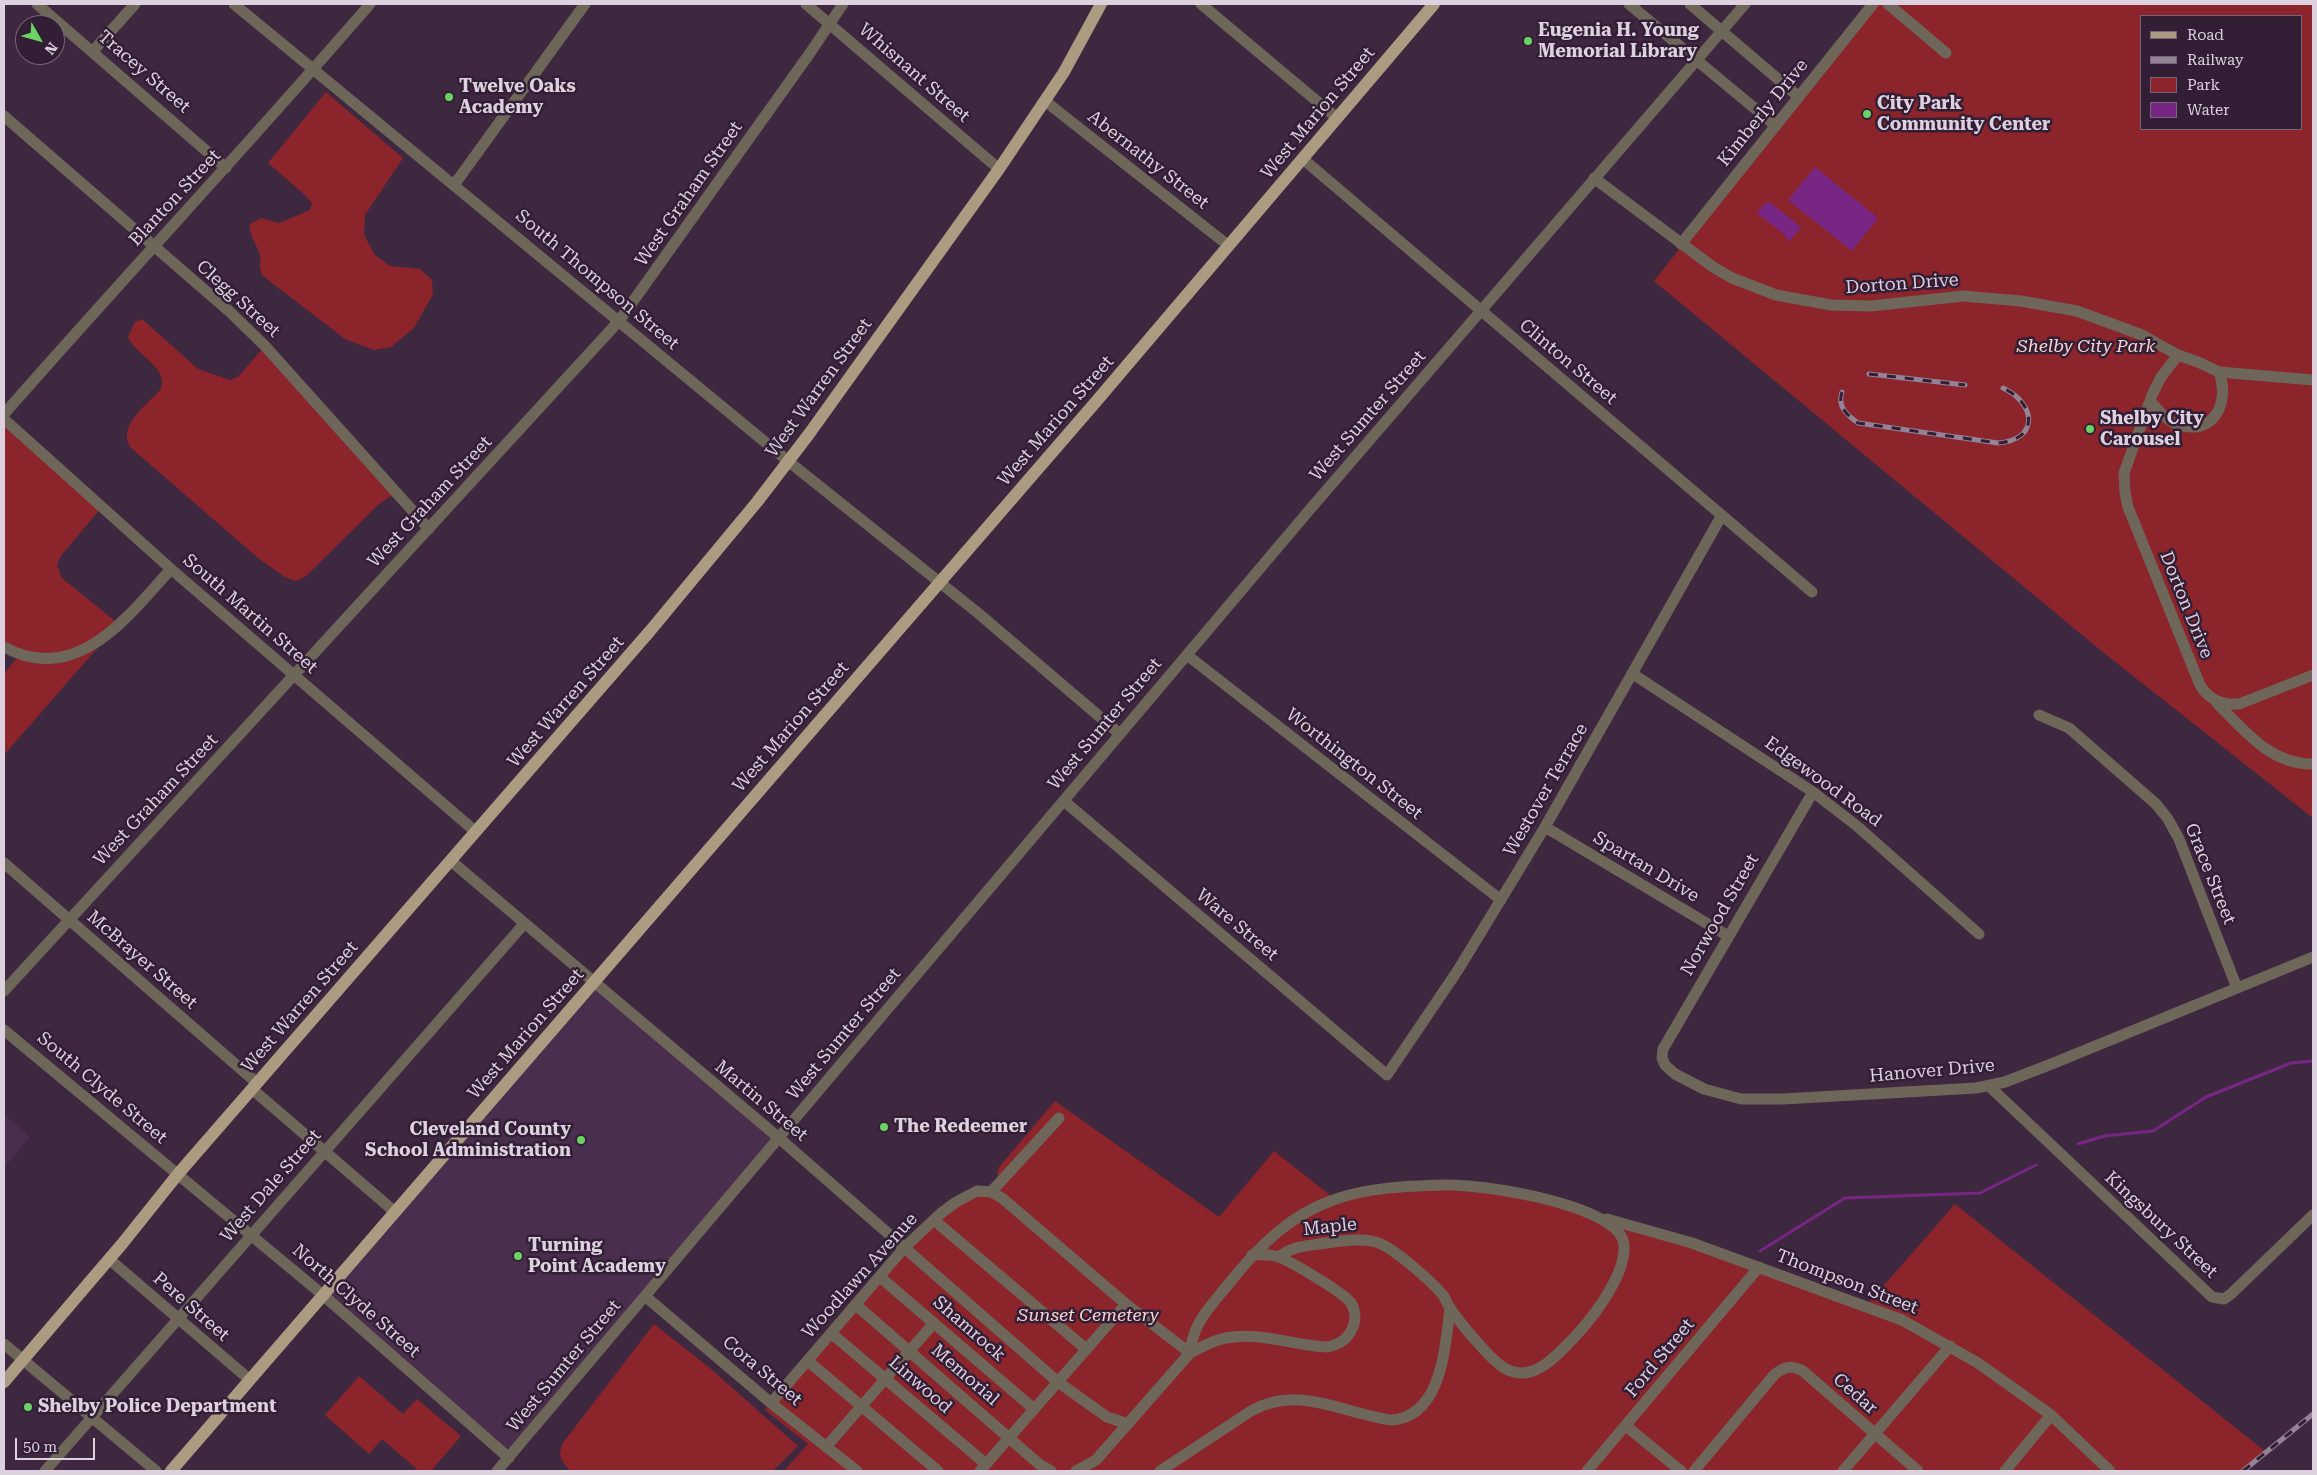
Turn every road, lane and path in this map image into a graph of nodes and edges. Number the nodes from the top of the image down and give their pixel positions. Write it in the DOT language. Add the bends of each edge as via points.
graph roads {
  1 [pos="37,4"];
  2 [pos="135,4"];
  3 [pos="234,4"];
  4 [pos="370,4"];
  5 [pos="585,4"];
  6 [pos="806,4"];
  7 [pos="843,4"];
  8 [pos="1101,4"];
  9 [pos="1200,4"];
  10 [pos="1434,4"];
  11 [pos="1629,4"];
  12 [pos="1690,4"];
  13 [pos="1744,4"];
  14 [pos="1873,4"];
  15 [pos="1888,4"];
  16 [pos="830,24"];
  17 [pos="1722,30"];
  18 [pos="93,51"];
  19 [pos="1946,53"];
  20 [pos="1697,60"];
  21 [pos="314,69"];
  22 [pos="1798,97"];
  23 [pos="1045,102"];
  24 [pos="4,116"];
  25 [pos="1337,118"];
  26 [pos="1776,126"];
  27 [pos="1302,159"];
  28 [pos="226,168"];
  29 [pos="998,169"];
  30 [pos="1594,178"];
  31 [pos="454,185"];
  32 [pos="1681,244"];
  33 [pos="154,246"];
  34 [pos="1229,246"];
  35 [pos="1481,311"];
  36 [pos="619,322"];
  37 [pos="2178,355"];
  38 [pos="2219,372"];
  39 [pos="2313,380"];
  40 [pos="2150,401"];
  41 [pos="4,414"];
  42 [pos="4,419"];
  43 [pos="788,461"];
  44 [pos="1722,515"];
  45 [pos="429,529"];
  46 [pos="171,569"];
  47 [pos="939,583"];
  48 [pos="1812,592"];
  49 [pos="4,648"];
  50 [pos="1187,655"];
  51 [pos="1633,674"];
  52 [pos="294,675"];
  53 [pos="2313,675"];
  54 [pos="2216,701"];
  55 [pos="2039,714"];
  56 [pos="1120,734"];
  57 [pos="2313,764"];
  58 [pos="1813,792"];
  59 [pos="1064,801"];
  60 [pos="1545,827"];
  61 [pos="476,832"];
  62 [pos="451,861"];
  63 [pos="4,862"];
  64 [pos="1500,900"];
  65 [pos="69,920"];
  66 [pos="524,924"];
  67 [pos="1979,934"];
  68 [pos="1728,936"];
  69 [pos="2313,957"];
  70 [pos="593,983"];
  71 [pos="2237,988"];
  72 [pos="4,991"];
  73 [pos="4,1030"];
  74 [pos="1662,1058"];
  75 [pos="1387,1075"];
  76 [pos="254,1086"];
  77 [pos="1989,1086"];
  78 [pos="1059,1118"];
  79 [pos="779,1138"];
  80 [pos="325,1152"];
  81 [pos="178,1174"];
  82 [pos="991,1192"];
  83 [pos="395,1212"];
  84 [pos="1591,1214"];
  85 [pos="2313,1215"];
  86 [pos="934,1220"];
  87 [pos="252,1235"];
  88 [pos="904,1248"];
  89 [pos="1252,1255"];
  90 [pos="1279,1257"];
  91 [pos="109,1259"];
  92 [pos="1760,1267"];
  93 [pos="880,1277"];
  94 [pos="323,1295"];
  95 [pos="646,1297"];
  96 [pos="1126,1304"];
  97 [pos="856,1305"];
  98 [pos="1450,1308"];
  99 [pos="178,1319"];
  100 [pos="934,1323"];
  101 [pos="832,1333"];
  102 [pos="4,1344"];
  103 [pos="1950,1346"];
  104 [pos="1086,1349"];
  105 [pos="910,1350"];
  106 [pos="1190,1353"];
  107 [pos="23,1361"];
  108 [pos="808,1361"];
  109 [pos="886,1378"];
  110 [pos="250,1380"];
  111 [pos="4,1382"];
  112 [pos="1058,1382"];
  113 [pos="771,1403"];
  114 [pos="861,1406"];
  115 [pos="1034,1409"];
  116 [pos="2051,1415"];
  117 [pos="92,1418"];
  118 [pos="1128,1424"];
  119 [pos="1626,1426"];
  120 [pos="1875,1434"];
  121 [pos="1010,1437"];
  122 [pos="826,1446"];
  123 [pos="509,1458"];
  124 [pos="983,1468"];
  125 [pos="45,1471"];
  126 [pos="156,1471"];
  127 [pos="171,1471"];
  128 [pos="497,1471"];
  129 [pos="857,1471"];
  130 [pos="938,1471"];
  131 [pos="1051,1471"];
  132 [pos="1076,1471"];
  133 [pos="1160,1471"];
  134 [pos="1587,1471"];
  135 [pos="1681,1471"];
  136 [pos="1694,1471"];
  137 [pos="1843,1471"];
  138 [pos="1918,1471"];
  139 [pos="2005,1471"];
  140 [pos="2110,1471"];
  1 -- 18 [label="street, Tracey Street"];
  2 -- 18 [label="street"];
  3 -- 21 [label="street, South Thompson Street"];
  4 -- 21 [label="street, Blanton Street"];
  5 -- 31 [label="street"];
  6 -- 16 [label="street, Whisnant Street"];
  7 -- 16 [label="street, West Graham Street"];
  8 -- 23 [label="main road, West Warren Street"];
  9 -- 25 [label="street"];
  10 -- 25 [label="main road, West Marion Street"];
  11 -- 20 [label="street"];
  12 -- 17 [label="street"];
  13 -- 17 [label="street, West Sumter Street"];
  14 -- 22 [label="street, Kimberly Drive"];
  15 -- 19 [label="street"];
  16 -- 29 [label="street, Whisnant Street"];
  16 -- 36 [label="street, West Graham Street"];
  17 -- 20 [label="street, West Sumter Street"];
  17 -- 22 [label="street"];
  18 -- 28 [label="street, Tracey Street"];
  20 -- 26 [label="street"];
  20 -- 30 [label="street, West Sumter Street"];
  21 -- 28 [label="street, Blanton Street"];
  21 -- 31 [label="street, South Thompson Street"];
  22 -- 26 [label="street, Kimberly Drive"];
  23 -- 29 [label="main road, West Warren Street"];
  23 -- 34 [label="street, Abernathy Street"];
  24 -- 33 [label="street, Clegg Street"];
  25 -- 27 [label="main road, West Marion Street"];
  26 -- 32 [label="street, Kimberly Drive"];
  27 -- 34 [label="main road, West Marion Street"];
  27 -- 35 [label="street, Clinton Street"];
  28 -- 33 [label="street, Blanton Street"];
  29 -- 43 [label="main road, West Warren Street"];
  30 -- 32 [label="street, Dorton Drive"];
  30 -- 35 [label="street, West Sumter Street"];
  31 -- 36 [label="street, South Thompson Street"];
  32 -- 37 [label="street, Dorton Drive" via="1732,278 1776,295 1831,305 1862,306 1963,296 2021,301 2077,311 2142,335"];
  33 -- 41 [label="street, Blanton Street"];
  33 -- 45 [label="street, Clegg Street" via="265,346"];
  34 -- 47 [label="main road, West Marion Street"];
  35 -- 44 [label="street, Clinton Street"];
  35 -- 50 [label="street, West Sumter Street"];
  36 -- 43 [label="street, South Thompson Street"];
  36 -- 45 [label="street, West Graham Street"];
  37 -- 38 [label="street, Dorton Drive"];
  37 -- 40 [label="street, Dorton Drive" via="2161,377"];
  38 -- 39 [label="street, Dorton Drive"];
  38 -- 40 [label="street" via="2224,390 2221,406 2213,417 2199,426 2174,423"];
  40 -- 54 [label="street, Dorton Drive" via="2124,473 2125,493 2200,685"];
  42 -- 46 [label="street, South Martin Street"];
  43 -- 47 [label="street, South Thompson Street"];
  43 -- 61 [label="main road, West Warren Street" via="694,578"];
  44 -- 48 [label="street, Clinton Street"];
  44 -- 51 [label="street, Westover Terrace"];
  45 -- 52 [label="street, West Graham Street"];
  46 -- 49 [label="street" via="120,625 90,648 54,658 20,654"];
  46 -- 52 [label="street, South Martin Street"];
  47 -- 56 [label="street, South Thompson Street"];
  47 -- 70 [label="main road, West Marion Street"];
  50 -- 56 [label="street, West Sumter Street"];
  50 -- 64 [label="street, Worthington Street"];
  51 -- 58 [label="street, Edgewood Road"];
  51 -- 60 [label="street, Westover Terrace"];
  52 -- 61 [label="street, South Martin Street"];
  52 -- 65 [label="street, West Graham Street"];
  53 -- 54 [label="street" via="2248,702 2228,704"];
  54 -- 57 [label="street, Dorton Drive" via="2262,747 2294,761"];
  55 -- 71 [label="street, Grace Street" via="2069,728 2156,804 2168,819 2179,839"];
  56 -- 59 [label="street, West Sumter Street"];
  58 -- 67 [label="street, Edgewood Road" via="1857,826"];
  58 -- 68 [label="street, Norwood Street"];
  59 -- 75 [label="street, Ware Street"];
  59 -- 79 [label="street, West Sumter Street"];
  60 -- 64 [label="street, Westover Terrace"];
  60 -- 68 [label="street, Spartan Drive"];
  61 -- 62 [label="main road, West Warren Street"];
  62 -- 66 [label="street"];
  62 -- 76 [label="main road, West Warren Street"];
  63 -- 65 [label="street, McBrayer Street"];
  64 -- 75 [label="street, Westover Terrace" via="1458,970"];
  65 -- 72 [label="street, West Graham Street"];
  65 -- 76 [label="street, McBrayer Street"];
  66 -- 70 [label="street"];
  66 -- 80 [label="street, West Dale Street"];
  68 -- 74 [label="street, Norwood Street" via="1670,1035"];
  69 -- 71 [label="street, Hanover Drive"];
  70 -- 79 [label="street, Martin Street"];
  70 -- 83 [label="main road, West Marion Street"];
  71 -- 77 [label="street, Hanover Drive"];
  73 -- 81 [label="street, South Clyde Street"];
  74 -- 77 [label="street, Hanover Drive" via="1665,1065 1686,1080 1718,1094 1741,1099 1886,1094"];
  76 -- 80 [label="street, McBrayer Street"];
  76 -- 81 [label="main road, West Warren Street"];
  77 -- 85 [label="street, Kingsbury Street" via="2212,1297 2224,1299 2231,1294"];
  78 -- 82 [label="street"];
  79 -- 88 [label="street, Martin Street"];
  79 -- 95 [label="street, West Sumter Street"];
  80 -- 83 [label="street, McBrayer Street"];
  80 -- 87 [label="street, West Dale Street"];
  81 -- 87 [label="street, North Clyde Street"];
  81 -- 91 [label="main road, West Warren Street"];
  82 -- 86 [label="street, Woodlawn Avenue" via="968,1195"];
  82 -- 96 [label="street"];
  83 -- 94 [label="main road, West Marion Street"];
  84 -- 89 [label="street, Thompson Street" via="1525,1194 1462,1186 1398,1187 1356,1193 1315,1207 1278,1229"];
  84 -- 92 [label="street, Thompson Street" via="1692,1243"];
  84 -- 98 [label="street, Thompson Street" via="1612,1225 1622,1240 1619,1272 1594,1313 1568,1344 1541,1368 1524,1373 1504,1368"];
  86 -- 88 [label="street, Woodlawn Avenue"];
  86 -- 104 [label="street"];
  87 -- 94 [label="street, North Clyde Street"];
  87 -- 99 [label="street, West Dale Street"];
  88 -- 93 [label="street, Woodlawn Avenue"];
  88 -- 112 [label="street, Martin Street"];
  89 -- 90 [label="street"];
  89 -- 106 [label="street, Thompson Street" via="1199,1320 1192,1334"];
  90 -- 98 [label="street, Maple" via="1295,1248 1352,1240 1378,1243 1420,1274 1441,1293"];
  90 -- 106 [label="street" via="1348,1300 1355,1320 1348,1336 1328,1348 1243,1336 1210,1342"];
  91 -- 99 [label="street, Pere Street"];
  91 -- 107 [label="main road, West Warren Street"];
  92 -- 103 [label="street, Thompson Street" via="1882,1311"];
  92 -- 119 [label="street, Ford Street"];
  93 -- 97 [label="street, Woodlawn Avenue"];
  93 -- 100 [label="street, Shamrock"];
  94 -- 110 [label="main road, West Marion Street"];
  94 -- 123 [label="street, North Clyde Street"];
  95 -- 113 [label="street, Cora Street"];
  95 -- 123 [label="street, West Sumter Street"];
  96 -- 104 [label="street"];
  96 -- 106 [label="street"];
  97 -- 101 [label="street, Woodlawn Avenue"];
  97 -- 105 [label="street, Memorial"];
  98 -- 133 [label="street" via="1446,1346 1436,1379 1425,1404 1412,1416 1391,1420 1301,1399 1274,1401 1251,1411"];
  99 -- 110 [label="street, Pere Street"];
  99 -- 117 [label="street, West Dale Street"];
  100 -- 105 [label="street"];
  100 -- 115 [label="street, Shamrock"];
  101 -- 108 [label="street, Woodlawn Avenue"];
  101 -- 109 [label="street, Linwood"];
  102 -- 107 [label="street"];
  103 -- 116 [label="street, Thompson Street"];
  103 -- 120 [label="street"];
  104 -- 112 [label="street"];
  105 -- 109 [label="street"];
  105 -- 121 [label="street, Memorial"];
  106 -- 118 [label="street"];
  107 -- 111 [label="main road, West Warren Street"];
  107 -- 117 [label="street"];
  108 -- 113 [label="street, Woodlawn Avenue"];
  108 -- 114 [label="street"];
  109 -- 114 [label="street"];
  109 -- 124 [label="street, Linwood"];
  110 -- 127 [label="main road, West Marion Street"];
  112 -- 115 [label="street"];
  112 -- 118 [label="street, Martin Street" via="1106,1417"];
  113 -- 122 [label="street, Cora Street"];
  114 -- 122 [label="street"];
  114 -- 130 [label="street"];
  115 -- 121 [label="street"];
  116 -- 139 [label="street"];
  116 -- 140 [label="street, Thompson Street"];
  117 -- 125 [label="street, West Dale Street"];
  117 -- 126 [label="street"];
  118 -- 132 [label="street" via="1096,1460"];
  119 -- 134 [label="street, Ford Street"];
  119 -- 135 [label="street"];
  120 -- 136 [label="street, Cedar" via="1797,1368 1786,1367 1766,1383"];
  120 -- 137 [label="street"];
  120 -- 138 [label="street, Cedar"];
  121 -- 124 [label="street"];
  121 -- 131 [label="street, Memorial"];
  122 -- 129 [label="street, Cora Street"];
  123 -- 128 [label="street, West Sumter Street"];
}
